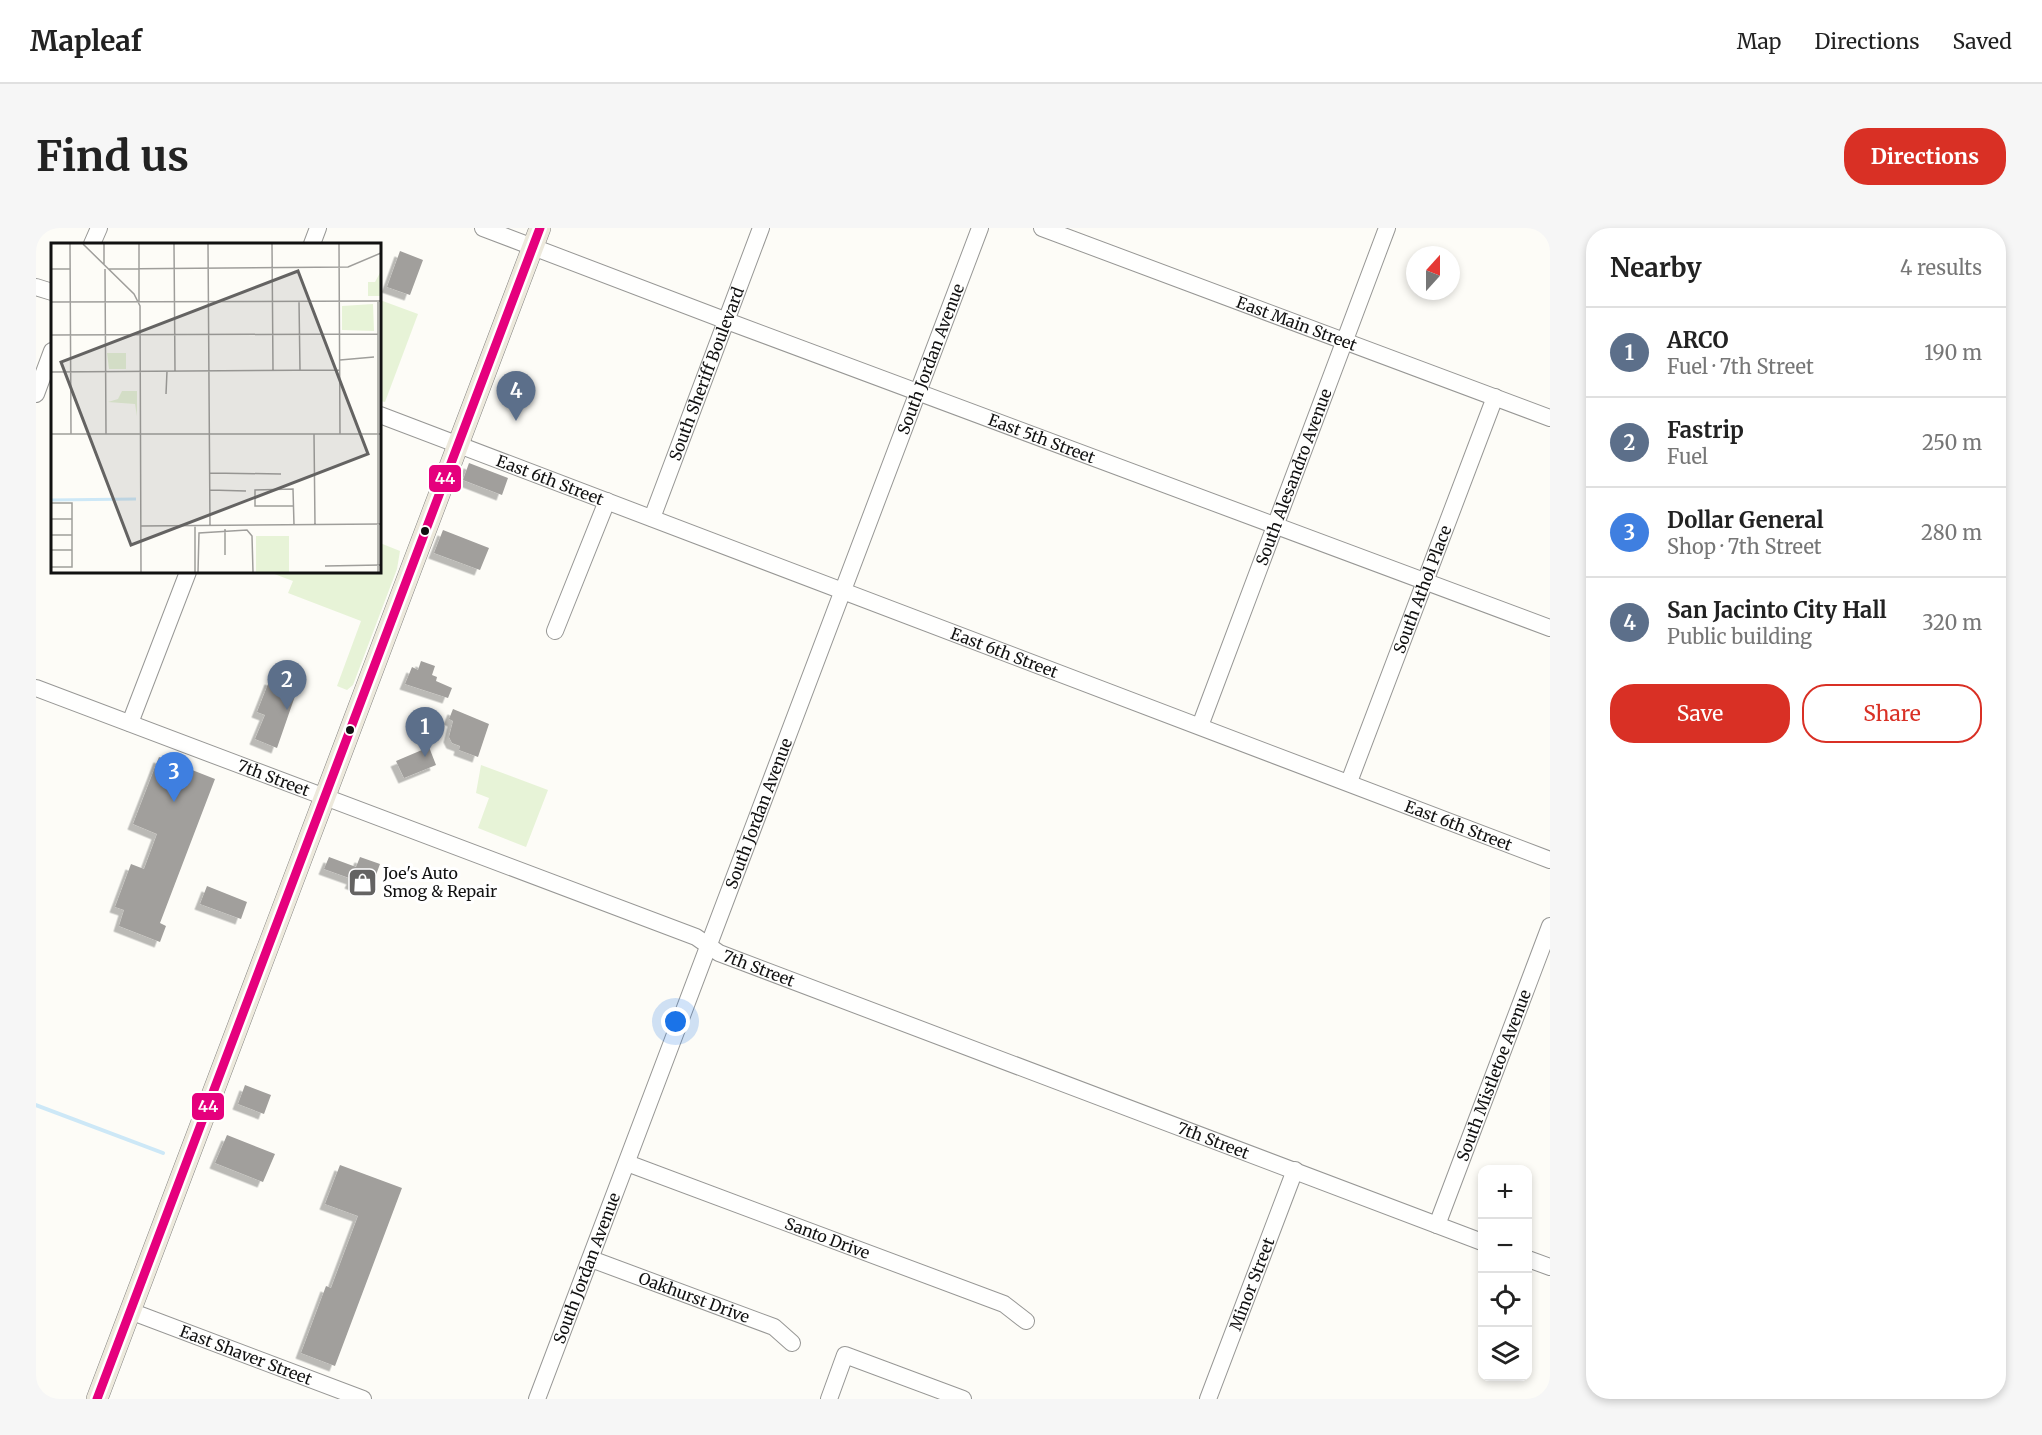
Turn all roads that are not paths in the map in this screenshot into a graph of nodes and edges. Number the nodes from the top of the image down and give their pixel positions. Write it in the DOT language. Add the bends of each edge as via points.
graph roads {
  1 [pos="99,228"];
  2 [pos="318,228"];
  3 [pos="483,228"];
  4 [pos="761,228"];
  5 [pos="980,228"];
  6 [pos="1042,228"];
  7 [pos="1387,228"];
  8 [pos="536,238"];
  9 [pos="92,243"];
  10 [pos="312,243"];
  11 [pos="36,286"];
  12 [pos="51,292"];
  13 [pos="727,321"];
  14 [pos="1345,340"];
  15 [pos="51,354"];
  16 [pos="918,391"];
  17 [pos="36,394"];
  18 [pos="1495,397"];
  19 [pos="381,415"];
  20 [pos="1550,418"];
  21 [pos="459,444"];
  22 [pos="607,501"];
  23 [pos="652,518"];
  24 [pos="1275,526"];
  25 [pos="188,573"];
  26 [pos="1425,583"];
  27 [pos="843,590"];
  28 [pos="1550,628"];
  29 [pos="555,631"];
  30 [pos="36,688"];
  31 [pos="130,723"];
  32 [pos="1200,726"];
  33 [pos="1349,782"];
  34 [pos="325,797"];
  35 [pos="1550,860"];
  36 [pos="1550,926"];
  37 [pos="708,945"];
  38 [pos="627,1163"];
  39 [pos="1295,1170"];
  40 [pos="1437,1225"];
  41 [pos="1478,1240"];
  42 [pos="591,1259"];
  43 [pos="1532,1260"];
  44 [pos="1550,1267"];
  45 [pos="130,1311"];
  46 [pos="1026,1321"];
  47 [pos="792,1343"];
  48 [pos="97,1399"];
  49 [pos="363,1399"];
  50 [pos="537,1399"];
  51 [pos="829,1399"];
  52 [pos="963,1399"];
  53 [pos="1208,1399"];
  1 -- 9 [label="street"];
  2 -- 10 [label="street"];
  3 -- 8 [label="street, East 5th Street"];
  4 -- 13 [label="street, South Sheriff Boulevard"];
  5 -- 16 [label="street, South Jordan Avenue"];
  6 -- 14 [label="street, East Main Street"];
  7 -- 14 [label="street, South Alesandro Avenue"];
  8 -- 13 [label="street, East 5th Street"];
  8 -- 21 [label="main road"];
  11 -- 12 [label="street"];
  13 -- 16 [label="street, East 5th Street"];
  13 -- 23 [label="street, South Sheriff Boulevard"];
  14 -- 18 [label="street, East Main Street"];
  14 -- 24 [label="street, South Alesandro Avenue"];
  15 -- 17 [label="street"];
  16 -- 24 [label="street, East 5th Street"];
  16 -- 27 [label="street, South Jordan Avenue"];
  18 -- 20 [label="street, East Main Street"];
  18 -- 26 [label="street, South Athol Place"];
  19 -- 21 [label="street, East 6th Street"];
  21 -- 22 [label="street, East 6th Street"];
  21 -- 34 [label="main road"];
  22 -- 23 [label="street, East 6th Street"];
  22 -- 29 [label="street"];
  23 -- 27 [label="street, East 6th Street"];
  24 -- 26 [label="street, East 5th Street"];
  24 -- 32 [label="street, South Alesandro Avenue"];
  25 -- 31 [label="street"];
  26 -- 28 [label="street, East 5th Street"];
  26 -- 33 [label="street, South Athol Place"];
  27 -- 32 [label="street, East 6th Street"];
  27 -- 37 [label="street, South Jordan Avenue"];
  30 -- 31 [label="street, 7th Street"];
  31 -- 34 [label="street, 7th Street"];
  32 -- 33 [label="street, East 6th Street"];
  33 -- 35 [label="street, East 6th Street"];
  34 -- 37 [label="street, 7th Street" via="696,937"];
  34 -- 45 [label="main road"];
  36 -- 40 [label="street, South Mistletoe Avenue"];
  37 -- 38 [label="street, South Jordan Avenue"];
  37 -- 39 [label="street, 7th Street" via="719,953"];
  38 -- 42 [label="street, South Jordan Avenue"];
  38 -- 46 [label="street, Santo Drive" via="1004,1304"];
  39 -- 40 [label="street, 7th Street"];
  39 -- 53 [label="street, Minor Street"];
  40 -- 41 [label="street, 7th Street"];
  42 -- 47 [label="street, Oakhurst Drive" via="774,1327"];
  42 -- 50 [label="street, South Jordan Avenue"];
  43 -- 44 [label="street"];
  45 -- 48 [label="main road"];
  45 -- 49 [label="street, East Shaver Street"];
  51 -- 52 [label="street" via="845,1355"];
}
